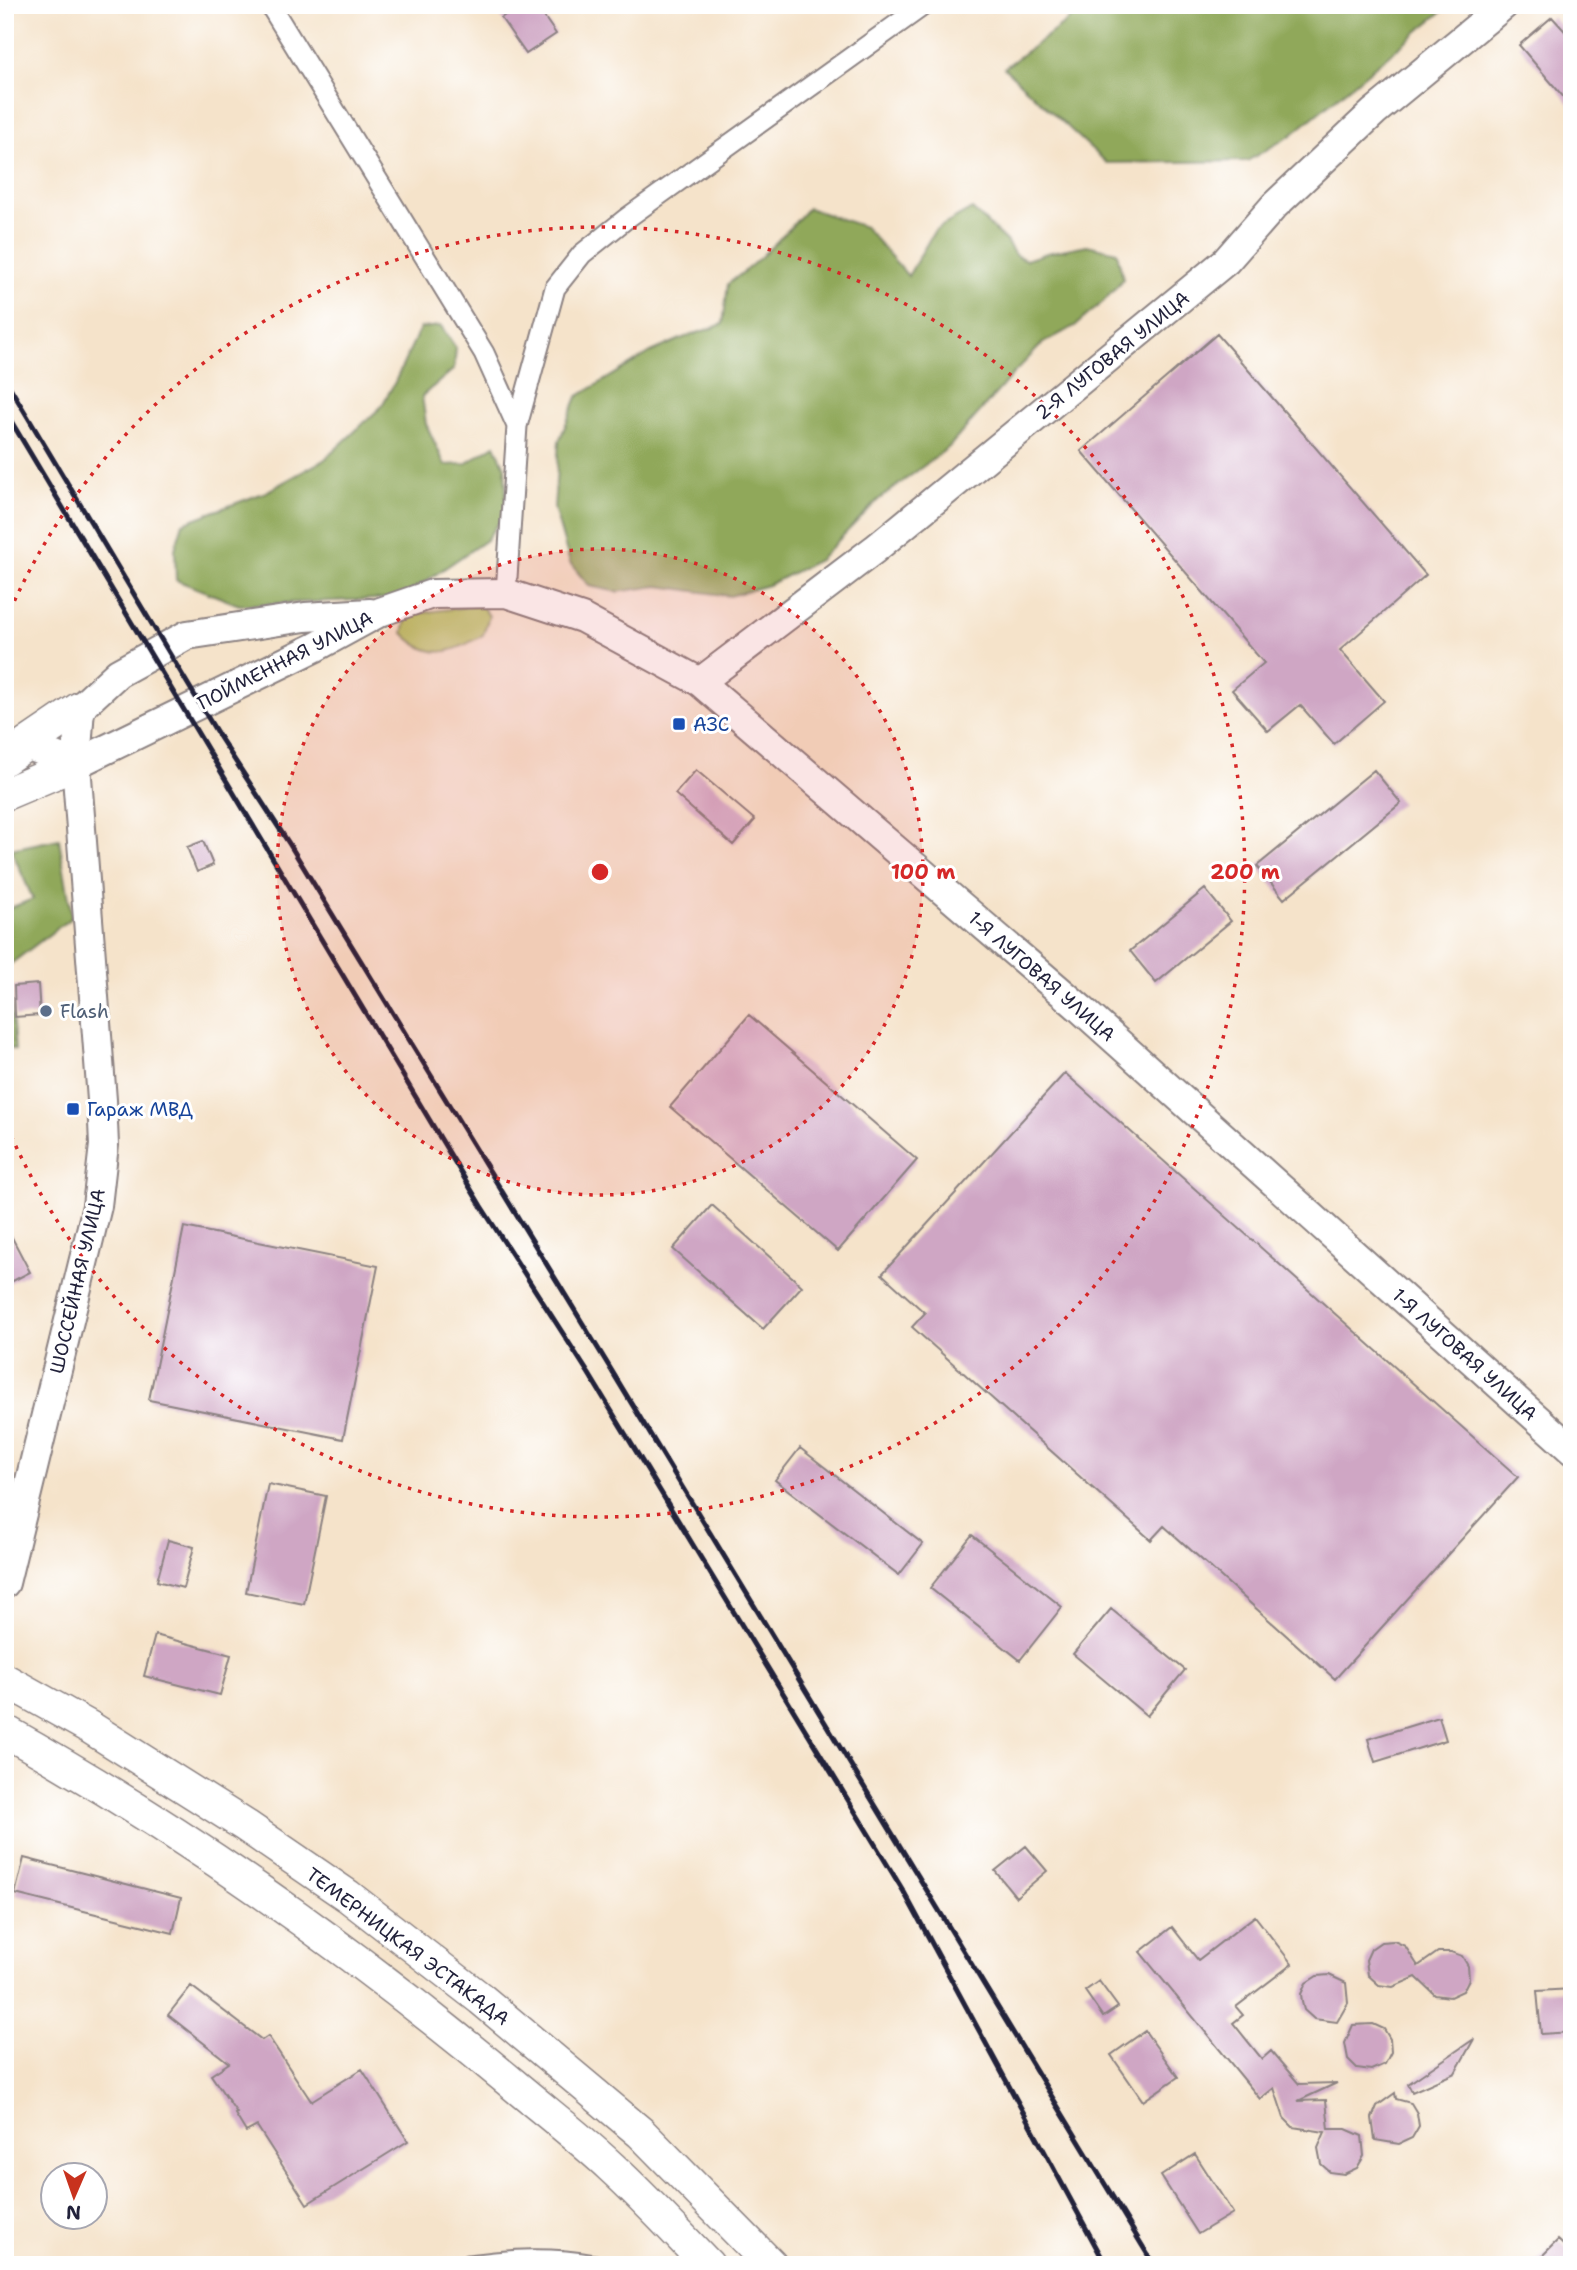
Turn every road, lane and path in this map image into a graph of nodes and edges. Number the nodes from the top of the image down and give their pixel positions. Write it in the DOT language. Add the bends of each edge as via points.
graph roads {
  1 [pos="270,5"];
  2 [pos="924,5"];
  3 [pos="1504,5"];
  4 [pos="517,426"];
  5 [pos="506,593"];
  6 [pos="380,612"];
  7 [pos="700,682"];
  8 [pos="80,708"];
  9 [pos="15,752"];
  10 [pos="76,764"];
  11 [pos="5,794"];
  12 [pos="1572,1450"];
  13 [pos="5,1583"];
  14 [pos="5,1680"];
  15 [pos="5,1731"];
  16 [pos="469,2265"];
  17 [pos="595,2265"];
  18 [pos="708,2265"];
  19 [pos="771,2265"];
  1 -- 4 [label="street" via="484,353"];
  2 -- 4 [label="street" via="582,254 555,288"];
  3 -- 7 [label="main road, 2-Я ЛУГОВАЯ УЛИЦА" via="1374,111 1275,205 1226,261 875,549"];
  4 -- 5 [label="street"];
  5 -- 6 [label="main road, 1-Я ЛУГОВАЯ УЛИЦА" via="432,594"];
  5 -- 7 [label="main road, 1-Я ЛУГОВАЯ УЛИЦА" via="582,618"];
  6 -- 8 [label="main road, ПОЙМЕННАЯ УЛИЦА" via="305,617 187,635 118,673"];
  6 -- 10 [label="main road, ПОЙМЕННАЯ УЛИЦА"];
  7 -- 12 [label="main road, 1-Я ЛУГОВАЯ УЛИЦА" via="1091,1017"];
  8 -- 9 [label="main road"];
  8 -- 10 [label="main road"];
  9 -- 10 [label="main road"];
  10 -- 11 [label="main road"];
  10 -- 13 [label="main road, ШОССЕЙНАЯ УЛИЦА" via="104,1145 97,1206"];
  14 -- 19 [label="main road, ТЕМЕРНИЦКАЯ ЭСТАКАДА" via="92,1728 348,1896 481,1999 641,2133"];
  15 -- 18 [label="main road" via="68,1766 323,1933 611,2167"];
  16 -- 17 [label="street" via="545,2258"];
}
